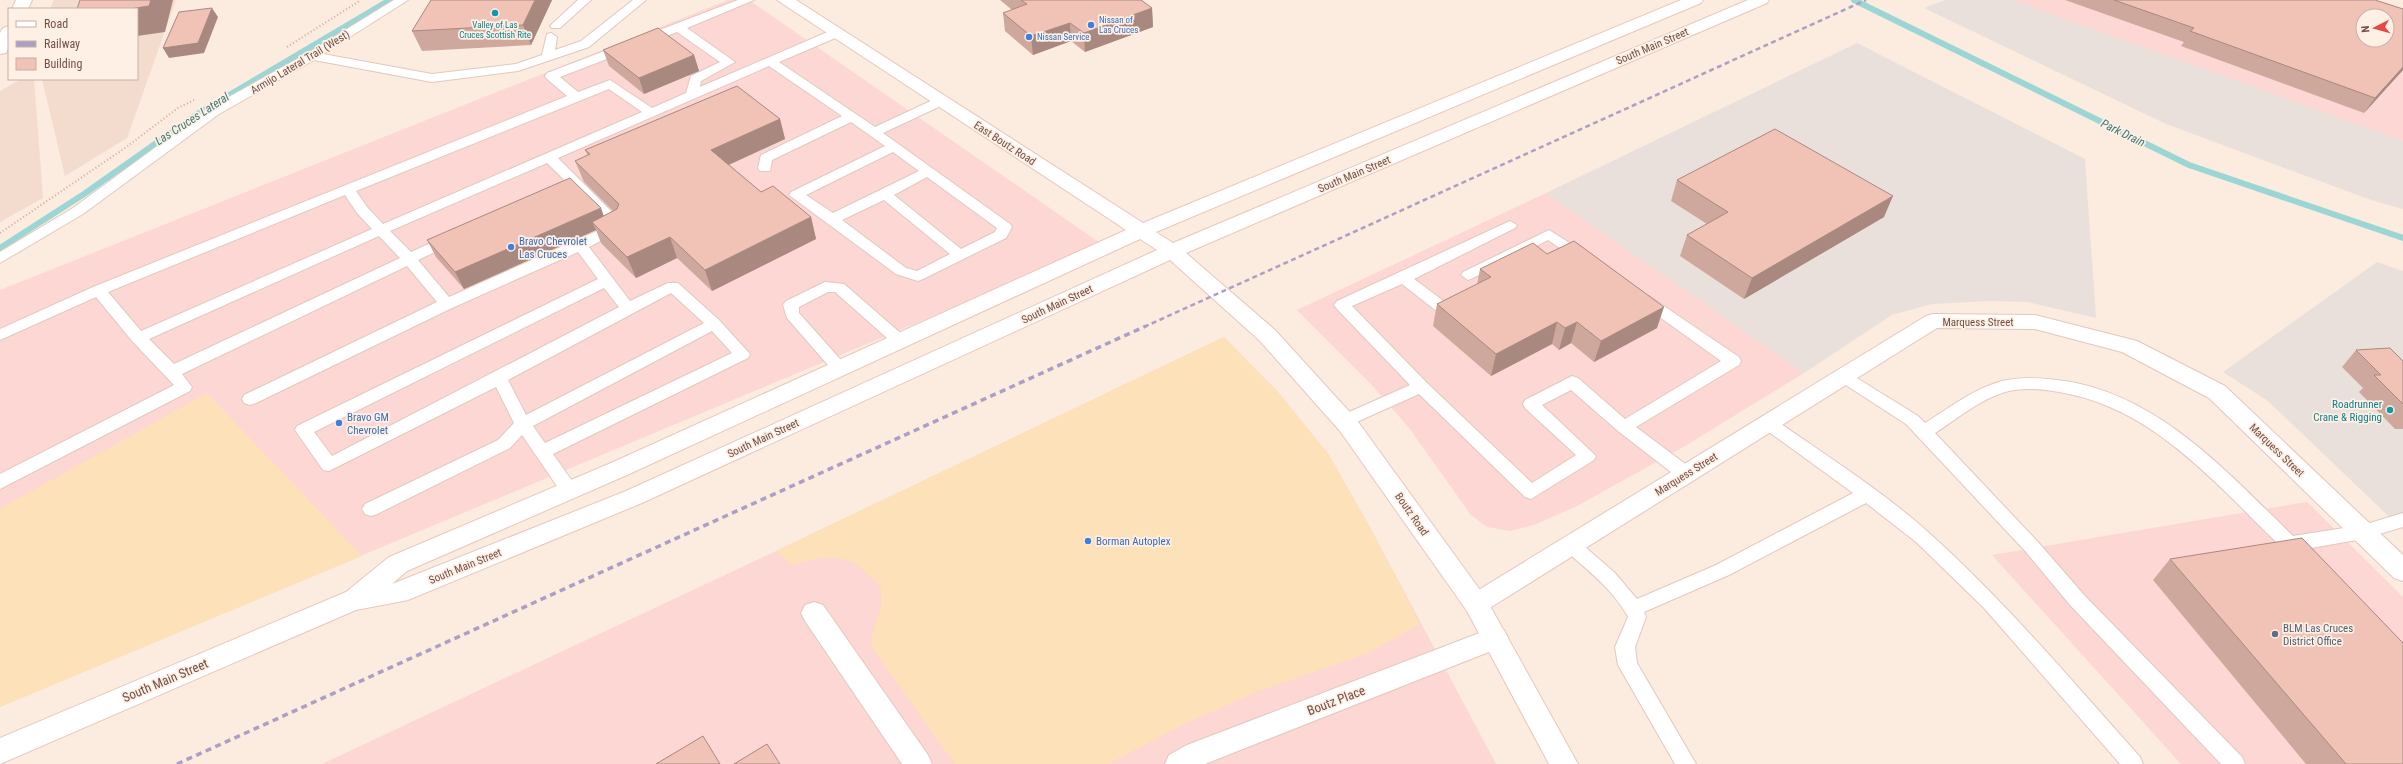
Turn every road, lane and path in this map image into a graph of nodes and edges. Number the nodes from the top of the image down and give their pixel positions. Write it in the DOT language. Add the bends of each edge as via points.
graph roads {
  1 [pos="402,0"];
  2 [pos="585,0"];
  3 [pos="748,0"];
  4 [pos="785,0"];
  5 [pos="1694,0"];
  6 [pos="1757,1"];
  7 [pos="634,2"];
  8 [pos="678,27"];
  9 [pos="8,33"];
  10 [pos="836,33"];
  11 [pos="0,49"];
  12 [pos="312,56"];
  13 [pos="548,57"];
  14 [pos="770,61"];
  15 [pos="692,93"];
  16 [pos="576,98"];
  17 [pos="941,101"];
  18 [pos="650,112"];
  19 [pos="853,116"];
  20 [pos="874,132"];
  21 [pos="894,147"];
  22 [pos="549,157"];
  23 [pos="765,168"];
  24 [pos="928,171"];
  25 [pos="574,182"];
  26 [pos="559,188"];
  27 [pos="349,190"];
  28 [pos="885,194"];
  29 [pos="832,219"];
  30 [pos="1510,225"];
  31 [pos="381,230"];
  32 [pos="1141,231"];
  33 [pos="466,232"];
  34 [pos="581,245"];
  35 [pos="1172,251"];
  36 [pos="960,255"];
  37 [pos="0,258"];
  38 [pos="410,259"];
  39 [pos="1595,266"];
  40 [pos="1468,275"];
  41 [pos="1403,278"];
  42 [pos="608,280"];
  43 [pos="98,290"];
  44 [pos="1220,292"];
  45 [pos="1634,293"];
  46 [pos="447,304"];
  47 [pos="628,309"];
  48 [pos="1444,309"];
  49 [pos="714,324"];
  50 [pos="0,335"];
  51 [pos="138,338"];
  52 [pos="900,341"];
  53 [pos="840,368"];
  54 [pos="172,372"];
  55 [pos="1844,376"];
  56 [pos="499,378"];
  57 [pos="1421,388"];
  58 [pos="250,398"];
  59 [pos="1344,421"];
  60 [pos="1768,423"];
  61 [pos="523,424"];
  62 [pos="1624,427"];
  63 [pos="1923,433"];
  64 [pos="543,451"];
  65 [pos="1686,474"];
  66 [pos="0,482"];
  67 [pos="569,490"];
  68 [pos="1867,494"];
  69 [pos="371,509"];
  70 [pos="2403,520"];
  71 [pos="2363,532"];
  72 [pos="2290,544"];
  73 [pos="1571,545"];
  74 [pos="2312,567"];
  75 [pos="2403,570"];
  76 [pos="353,600"];
  77 [pos="1476,604"];
  78 [pos="1633,608"];
  79 [pos="814,614"];
  80 [pos="1495,638"];
  81 [pos="0,751"];
  82 [pos="918,764"];
  83 [pos="1179,764"];
  84 [pos="1564,764"];
  85 [pos="1686,764"];
  86 [pos="2133,764"];
  87 [pos="2235,764"];
  1 -- 12 [label="lane, Armijo Lateral Trail (West)"];
  2 -- 13 [label="lane" via="553,32"];
  3 -- 8 [label="lane"];
  4 -- 10 [label="main road, East Boutz Road"];
  5 -- 32 [label="main road, South Main Street"];
  6 -- 35 [label="main road, South Main Street"];
  7 -- 13 [label="lane" via="585,44"];
  8 -- 15 [label="lane" via="729,62 695,79"];
  8 -- 16 [label="lane" via="551,76"];
  9 -- 11 [label="main road"];
  10 -- 14 [label="lane"];
  10 -- 17 [label="main road, East Boutz Road"];
  12 -- 13 [label="lane" via="432,78 518,67"];
  12 -- 37 [label="lane, Armijo Lateral Trail (West)" via="214,111 78,211"];
  14 -- 15 [label="lane"];
  14 -- 19 [label="lane"];
  15 -- 18 [label="lane"];
  16 -- 18 [label="lane" via="610,84"];
  16 -- 27 [label="lane"];
  17 -- 20 [label="lane"];
  17 -- 32 [label="main road, East Boutz Road"];
  18 -- 22 [label="lane"];
  19 -- 20 [label="lane"];
  19 -- 23 [label="lane" via="766,158"];
  20 -- 21 [label="lane"];
  21 -- 24 [label="lane"];
  21 -- 29 [label="lane" via="791,191"];
  22 -- 25 [label="lane"];
  22 -- 31 [label="lane"];
  24 -- 28 [label="lane"];
  24 -- 36 [label="lane" via="1005,227 1002,235"];
  25 -- 26 [label="lane"];
  25 -- 34 [label="lane" via="619,226"];
  27 -- 31 [label="lane" via="362,210"];
  27 -- 43 [label="lane" via="305,205"];
  28 -- 29 [label="lane"];
  28 -- 36 [label="lane"];
  29 -- 36 [label="lane" via="901,272 918,276"];
  30 -- 41 [label="lane"];
  31 -- 38 [label="lane"];
  31 -- 51 [label="lane"];
  32 -- 35 [label="main road, East Boutz Road"];
  32 -- 52 [label="main road, South Main Street"];
  33 -- 38 [label="lane"];
  34 -- 42 [label="lane" via="589,259"];
  34 -- 46 [label="lane"];
  35 -- 44 [label="main road, East Boutz Road"];
  35 -- 76 [label="main road, South Main Street" via="634,497 399,593"];
  38 -- 46 [label="lane"];
  38 -- 54 [label="lane"];
  39 -- 40 [label="lane" via="1549,234"];
  41 -- 48 [label="lane"];
  41 -- 57 [label="lane" via="1342,305"];
  42 -- 47 [label="lane"];
  42 -- 56 [label="lane" via="303,430 329,465"];
  43 -- 50 [label="lane"];
  43 -- 51 [label="lane"];
  44 -- 59 [label="main road, Boutz Road" via="1267,335"];
  45 -- 62 [label="lane" via="1733,361"];
  46 -- 58 [label="lane"];
  47 -- 49 [label="lane" via="673,286"];
  47 -- 56 [label="lane"];
  49 -- 61 [label="lane"];
  49 -- 64 [label="lane" via="742,354"];
  51 -- 54 [label="lane"];
  52 -- 53 [label="main road, South Main Street"];
  52 -- 53 [label="lane" via="839,287 825,286 791,305 792,314"];
  53 -- 67 [label="main road, South Main Street"];
  54 -- 66 [label="lane" via="184,387"];
  55 -- 60 [label="main road, Marquess Street"];
  55 -- 63 [label="lane" via="1912,420"];
  55 -- 71 [label="main road, Marquess Street" via="1932,321 2035,322 2128,346 2217,392"];
  56 -- 61 [label="lane"];
  57 -- 59 [label="lane"];
  57 -- 62 [label="lane" via="1531,492 1588,456 1531,404 1572,382"];
  59 -- 77 [label="main road, Boutz Road"];
  60 -- 65 [label="main road, Marquess Street"];
  60 -- 68 [label="lane"];
  61 -- 64 [label="lane"];
  61 -- 69 [label="lane" via="504,444"];
  62 -- 65 [label="lane"];
  63 -- 72 [label="lane" via="1968,404 2002,387 2038,383 2072,386 2104,395 2149,418 2181,440"];
  63 -- 87 [label="lane" via="2032,547 2077,600"];
  64 -- 67 [label="lane"];
  65 -- 73 [label="main road, Marquess Street"];
  67 -- 76 [label="main road, South Main Street" via="398,564"];
  68 -- 78 [label="lane" via="1683,590"];
  68 -- 86 [label="lane" via="1922,537 1991,603"];
  70 -- 71 [label="lane"];
  71 -- 72 [label="lane"];
  71 -- 75 [label="main road, Marquess Street"];
  72 -- 74 [label="lane"];
  73 -- 77 [label="main road, Marquess Street"];
  73 -- 78 [label="lane" via="1622,591"];
  76 -- 81 [label="main road, South Main Street"];
  77 -- 80 [label="main road, Boutz Road"];
  78 -- 85 [label="lane" via="1637,617 1626,647 1628,664"];
  79 -- 82 [label="main road"];
  80 -- 83 [label="main road, Boutz Place" via="1196,754"];
  80 -- 84 [label="main road, Boutz Road"];
}
